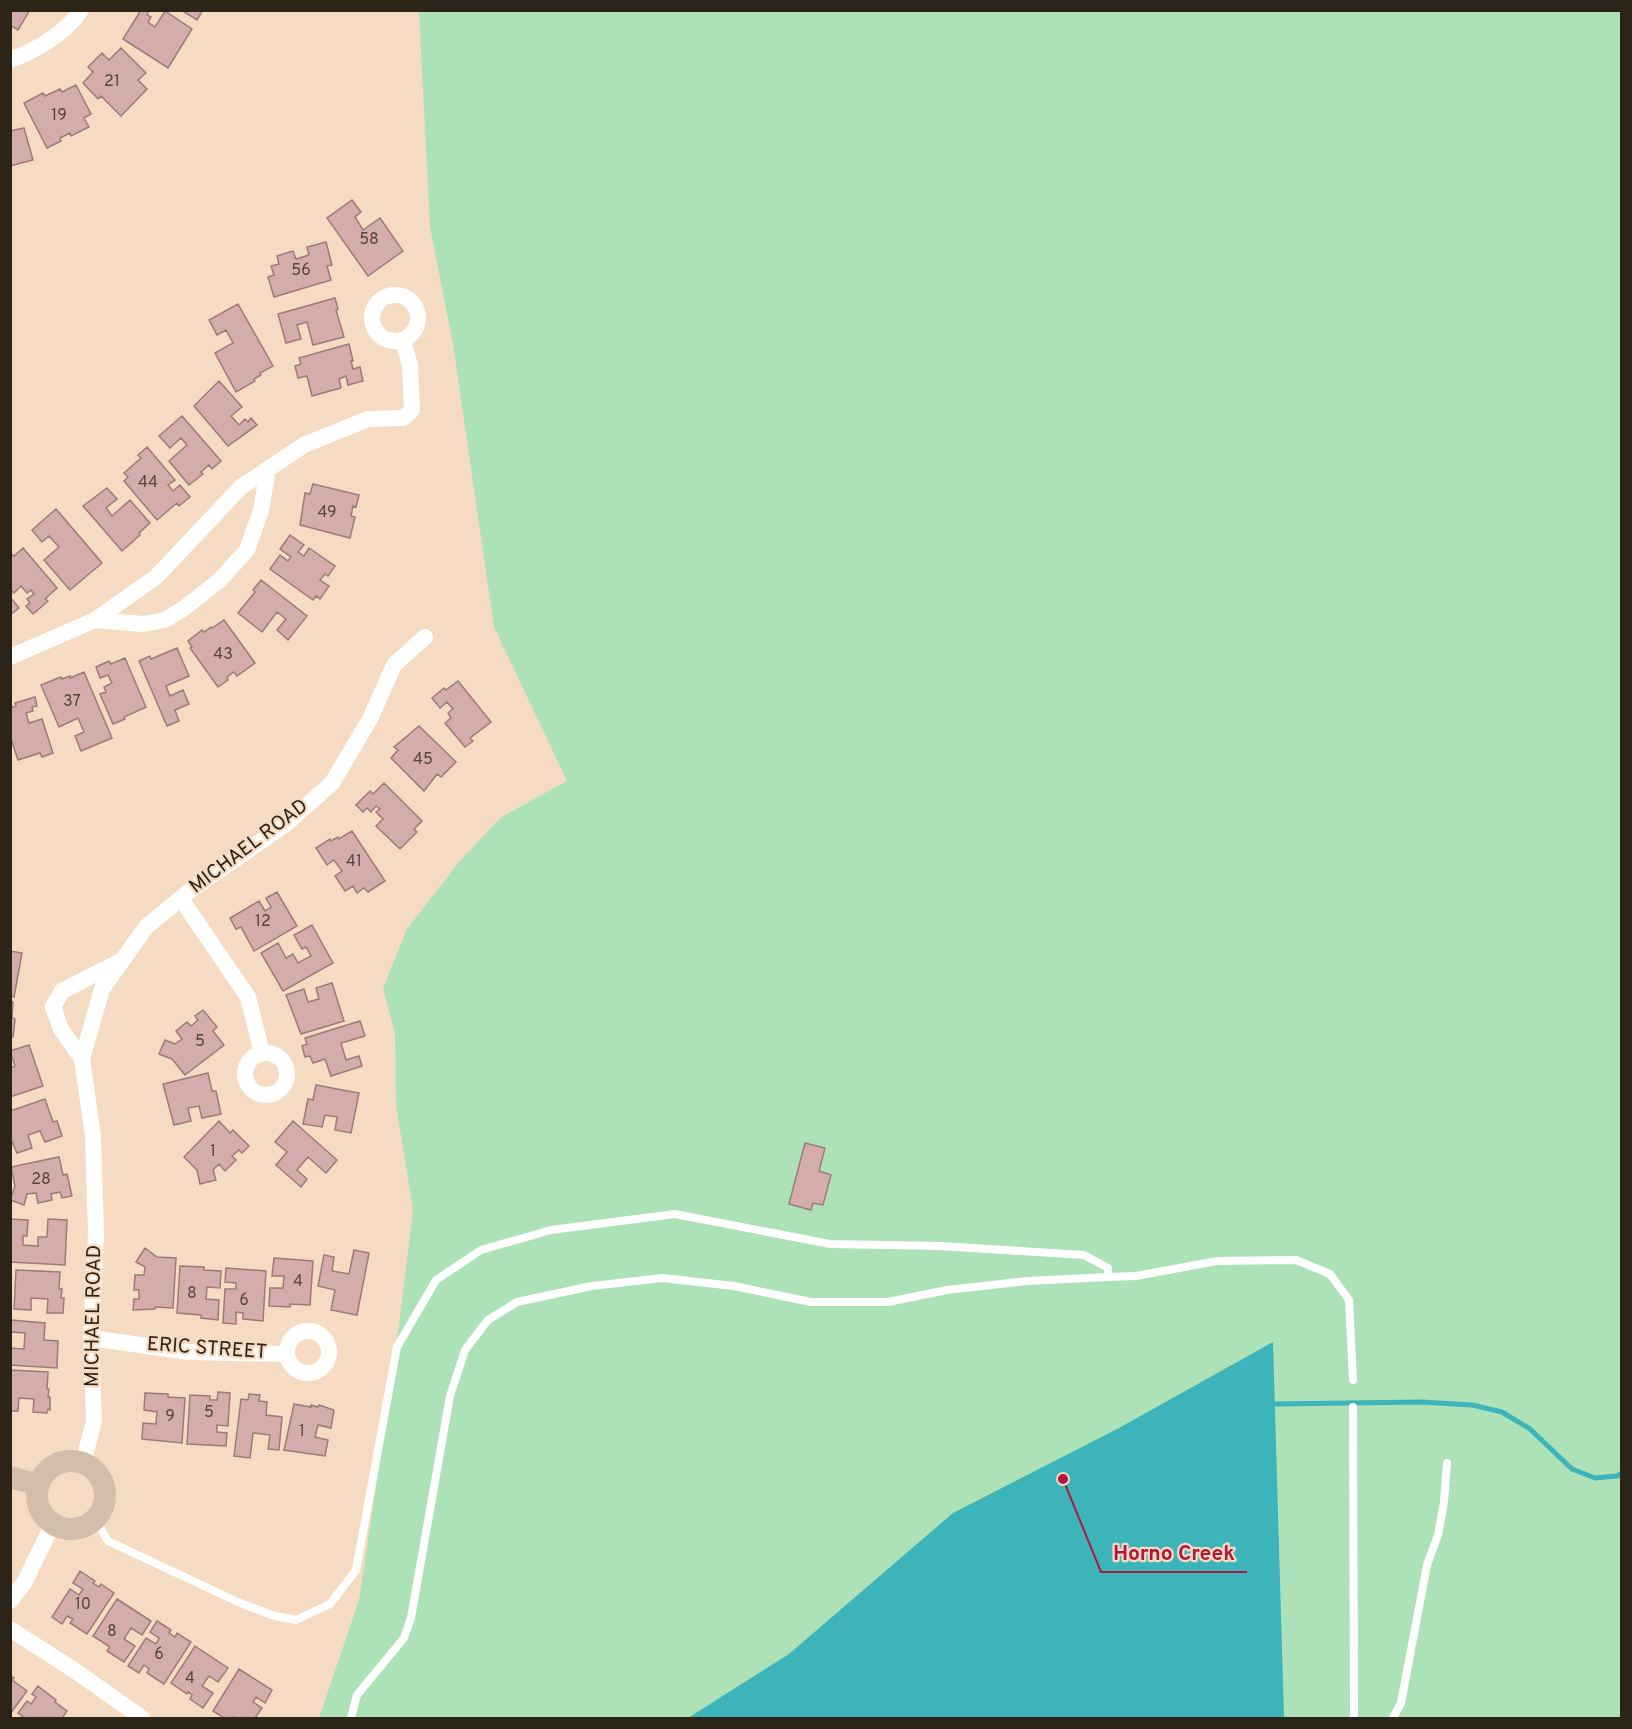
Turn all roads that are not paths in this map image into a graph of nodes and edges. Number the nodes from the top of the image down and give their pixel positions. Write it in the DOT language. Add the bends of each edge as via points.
graph roads {
  1 [pos="81,10"];
  2 [pos="10,60"];
  3 [pos="403,340"];
  4 [pos="268,469"];
  5 [pos="95,620"];
  6 [pos="425,638"];
  7 [pos="10,657"];
  8 [pos="181,899"];
  9 [pos="122,960"];
  10 [pos="262,1053"];
  11 [pos="82,1059"];
  12 [pos="1108,1277"];
  13 [pos="91,1338"];
  14 [pos="286,1354"];
  15 [pos="1353,1380"];
  16 [pos="1353,1407"];
  17 [pos="1447,1463"];
  18 [pos="83,1464"];
  19 [pos="10,1477"];
  20 [pos="39,1485"];
  21 [pos="95,1520"];
  22 [pos="53,1524"];
  23 [pos="10,1601"];
  24 [pos="10,1629"];
  25 [pos="142,1719"];
  26 [pos="351,1719"];
  27 [pos="1354,1719"];
  28 [pos="1393,1719"];
  1 -- 2 [label="street" via="75,20 30,54"];
  3 -- 4 [label="street" via="410,366 412,410 403,418 368,420 304,446"];
  4 -- 5 [label="street" via="241,487 156,577"];
  4 -- 5 [label="street" via="261,510 247,550 220,580 165,620 143,624"];
  5 -- 7 [label="street"];
  6 -- 8 [label="street, MICHAEL ROAD" via="394,665 370,719 332,783 286,824"];
  8 -- 9 [label="street, MICHAEL ROAD" via="146,927"];
  8 -- 10 [label="street" via="248,997"];
  9 -- 11 [label="street, MICHAEL ROAD" via="102,989"];
  9 -- 11 [label="street, MICHAEL ROAD" via="62,991 53,1007 61,1029"];
  11 -- 13 [label="street, MICHAEL ROAD" via="93,1136 96,1233"];
  12 -- 15 [label="lane" via="1136,1276 1216,1261 1296,1260 1330,1274 1349,1300"];
  12 -- 21 [label="lane" via="1108,1268 1084,1255 830,1244 675,1214 551,1230 481,1250 436,1280 397,1347 356,1570 330,1604 296,1620 275,1616 108,1540"];
  12 -- 26 [label="lane" via="947,1290 888,1302 811,1302 734,1286 662,1278 517,1302 488,1320 465,1350 450,1395 411,1618 404,1638 357,1695"];
  13 -- 14 [label="street, ERIC STREET" via="189,1352"];
  13 -- 18 [label="street, MICHAEL ROAD" via="94,1421"];
  16 -- 27 [label="lane"];
  17 -- 28 [label="lane" via="1438,1535 1427,1565 1401,1703"];
  18 -- 20 [label="street" via="62,1463 44,1475"];
  18 -- 21 [label="street" via="93,1469 105,1488 102,1510"];
  19 -- 20 [label="street"];
  20 -- 22 [label="street" via="40,1507"];
  21 -- 22 [label="street" via="75,1529"];
  22 -- 23 [label="street" via="24,1584"];
  24 -- 25 [label="street"];
}
